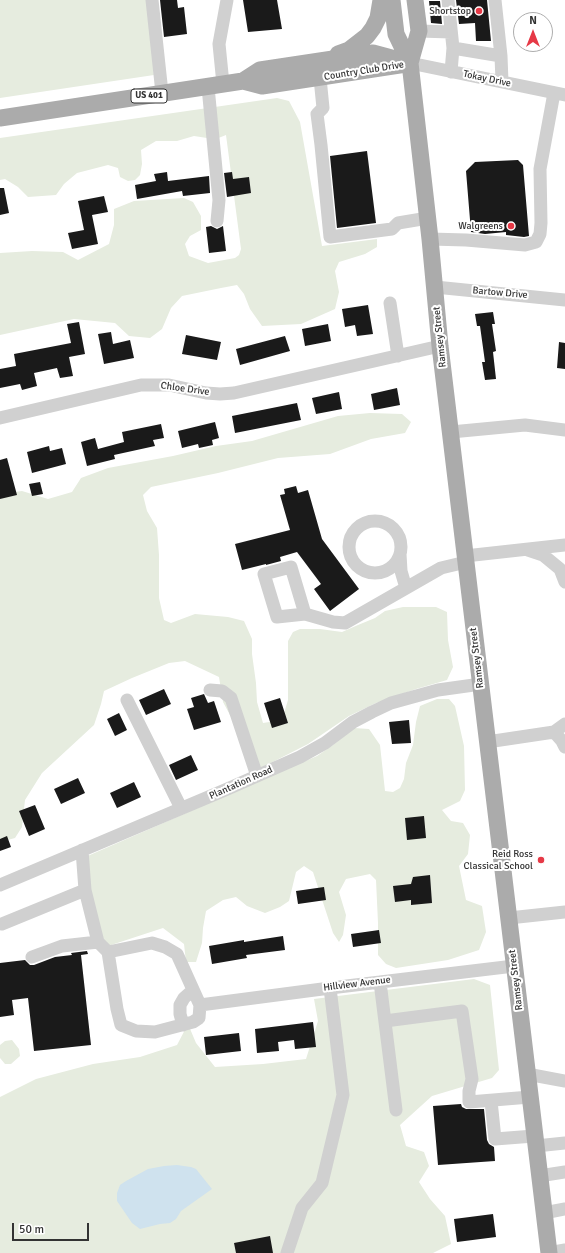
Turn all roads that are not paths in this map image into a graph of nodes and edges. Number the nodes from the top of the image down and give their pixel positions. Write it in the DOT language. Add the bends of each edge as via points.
graph roads {
  1 [pos="152,0"];
  2 [pos="227,0"];
  3 [pos="381,0"];
  4 [pos="392,0"];
  5 [pos="415,0"];
  6 [pos="448,0"];
  7 [pos="495,0"];
  8 [pos="419,31"];
  9 [pos="451,32"];
  10 [pos="453,48"];
  11 [pos="501,56"];
  12 [pos="410,63"];
  13 [pos="296,65"];
  14 [pos="451,72"];
  15 [pos="320,78"];
  16 [pos="243,81"];
  17 [pos="502,82"];
  18 [pos="215,86"];
  19 [pos="162,94"];
  20 [pos="559,94"];
  21 [pos="0,118"];
  22 [pos="428,218"];
  23 [pos="217,220"];
  24 [pos="430,239"];
  25 [pos="435,287"];
  26 [pos="565,300"];
  27 [pos="390,303"];
  28 [pos="440,346"];
  29 [pos="398,356"];
  30 [pos="0,418"];
  31 [pos="565,430"];
  32 [pos="450,432"];
  33 [pos="565,545"];
  34 [pos="524,549"];
  35 [pos="400,554"];
  36 [pos="466,559"];
  37 [pos="565,582"];
  38 [pos="406,588"];
  39 [pos="306,614"];
  40 [pos="480,684"];
  41 [pos="210,690"];
  42 [pos="127,700"];
  43 [pos="560,728"];
  44 [pos="487,742"];
  45 [pos="565,747"];
  46 [pos="257,776"];
  47 [pos="181,808"];
  48 [pos="82,850"];
  49 [pos="0,885"];
  50 [pos="85,890"];
  51 [pos="565,912"];
  52 [pos="508,918"];
  53 [pos="2,924"];
  54 [pos="98,942"];
  55 [pos="108,952"];
  56 [pos="32,957"];
  57 [pos="514,966"];
  58 [pos="380,982"];
  59 [pos="330,988"];
  60 [pos="194,990"];
  61 [pos="200,1005"];
  62 [pos="385,1021"];
  63 [pos="183,1025"];
  64 [pos="527,1074"];
  65 [pos="565,1081"];
  66 [pos="530,1097"];
  67 [pos="491,1101"];
  68 [pos="396,1110"];
  69 [pos="535,1141"];
  70 [pos="565,1143"];
  71 [pos="565,1172"];
  72 [pos="539,1176"];
  73 [pos="565,1209"];
  74 [pos="544,1213"];
  75 [pos="565,1250"];
  76 [pos="287,1253"];
  77 [pos="548,1253"];
  1 -- 19 [label="street"];
  2 -- 18 [label="street"];
  3 -- 13 [label="main road, US 401" via="373,28 355,47 343,53 306,59"];
  4 -- 12 [label="main road, Ramsey Street" via="396,34"];
  5 -- 8 [label="main road, Ramsey Street"];
  6 -- 9 [label="street"];
  7 -- 11 [label="street"];
  8 -- 9 [label="street"];
  8 -- 12 [label="main road, Ramsey Street"];
  9 -- 10 [label="street"];
  10 -- 11 [label="street"];
  10 -- 14 [label="street"];
  11 -- 17 [label="street"];
  12 -- 13 [label="main road, Country Club Drive" via="373,53"];
  12 -- 14 [label="street, Tokay Drive"];
  12 -- 15 [label="main road, Country Club Drive / US 401"];
  12 -- 22 [label="main road, Ramsey Street"];
  13 -- 16 [label="main road, Country Club Drive / US 401" via="260,70"];
  14 -- 17 [label="street, Tokay Drive"];
  15 -- 16 [label="main road, Country Club Drive / US 401" via="262,86"];
  15 -- 22 [label="street" via="323,108 316,114 330,237 392,229 398,223"];
  16 -- 18 [label="main road, Country Club Drive / US 401"];
  17 -- 20 [label="street, Tokay Drive"];
  18 -- 19 [label="main road, Country Club Drive / US 401"];
  18 -- 23 [label="street" via="219,200"];
  19 -- 21 [label="main road, Country Club Drive / US 401"];
  20 -- 24 [label="street" via="540,169 541,223 536,242 525,245"];
  22 -- 24 [label="main road, Ramsey Street"];
  24 -- 25 [label="main road, Ramsey Street"];
  25 -- 26 [label="street, Bartow Drive"];
  25 -- 28 [label="main road, Ramsey Street"];
  27 -- 29 [label="street"];
  28 -- 29 [label="street, Chloe Drive"];
  28 -- 32 [label="main road, Ramsey Street"];
  29 -- 30 [label="street, Chloe Drive" via="234,393 206,393 169,385 141,385"];
  31 -- 32 [label="street" via="525,425"];
  32 -- 36 [label="main road, Ramsey Street"];
  33 -- 34 [label="street"];
  34 -- 36 [label="street"];
  34 -- 37 [label="street" via="543,555 560,569"];
  35 -- 35 [label="street" via="399,537 388,524 370,521 362,524 350,537 348,545 352,562 366,572 374,574 387,570 397,562"];
  35 -- 38 [label="street"];
  36 -- 38 [label="street" via="441,568"];
  36 -- 40 [label="main road, Ramsey Street"];
  38 -- 39 [label="street" via="345,623"];
  40 -- 44 [label="main road, Ramsey Street"];
  40 -- 46 [label="street, Plantation Road" via="438,690 391,704 353,722 325,743 300,757"];
  41 -- 46 [label="street" via="222,691 231,698"];
  42 -- 47 [label="street"];
  43 -- 44 [label="street"];
  43 -- 45 [label="street"];
  44 -- 52 [label="main road, Ramsey Street"];
  46 -- 47 [label="street, Plantation Road"];
  47 -- 48 [label="street, Plantation Road"];
  48 -- 49 [label="street, Plantation Road"];
  48 -- 50 [label="street"];
  50 -- 53 [label="street"];
  50 -- 54 [label="street"];
  51 -- 52 [label="street"];
  52 -- 57 [label="main road, Ramsey Street"];
  54 -- 55 [label="street"];
  54 -- 56 [label="street" via="62,946"];
  55 -- 60 [label="street" via="152,943 165,947 177,954"];
  55 -- 63 [label="street" via="121,1025 136,1031 155,1032"];
  57 -- 58 [label="street, Hillview Avenue"];
  57 -- 64 [label="main road, Ramsey Street"];
  58 -- 59 [label="street, Hillview Avenue"];
  58 -- 62 [label="street"];
  59 -- 61 [label="street, Hillview Avenue"];
  59 -- 76 [label="street" via="343,1095 322,1183 302,1208"];
  60 -- 61 [label="street"];
  60 -- 63 [label="street" via="180,1005"];
  61 -- 63 [label="street" via="199,1018"];
  62 -- 67 [label="street" via="462,1011 472,1079 469,1102"];
  62 -- 68 [label="street"];
  64 -- 65 [label="street"];
  64 -- 66 [label="main road, Ramsey Street"];
  66 -- 67 [label="street"];
  66 -- 69 [label="main road, Ramsey Street"];
  67 -- 69 [label="street" via="494,1139"];
  69 -- 70 [label="street"];
  69 -- 72 [label="main road, Ramsey Street"];
  71 -- 72 [label="street"];
  72 -- 74 [label="main road, Ramsey Street"];
  73 -- 74 [label="street"];
  74 -- 77 [label="main road, Ramsey Street"];
  75 -- 77 [label="street"];
}
